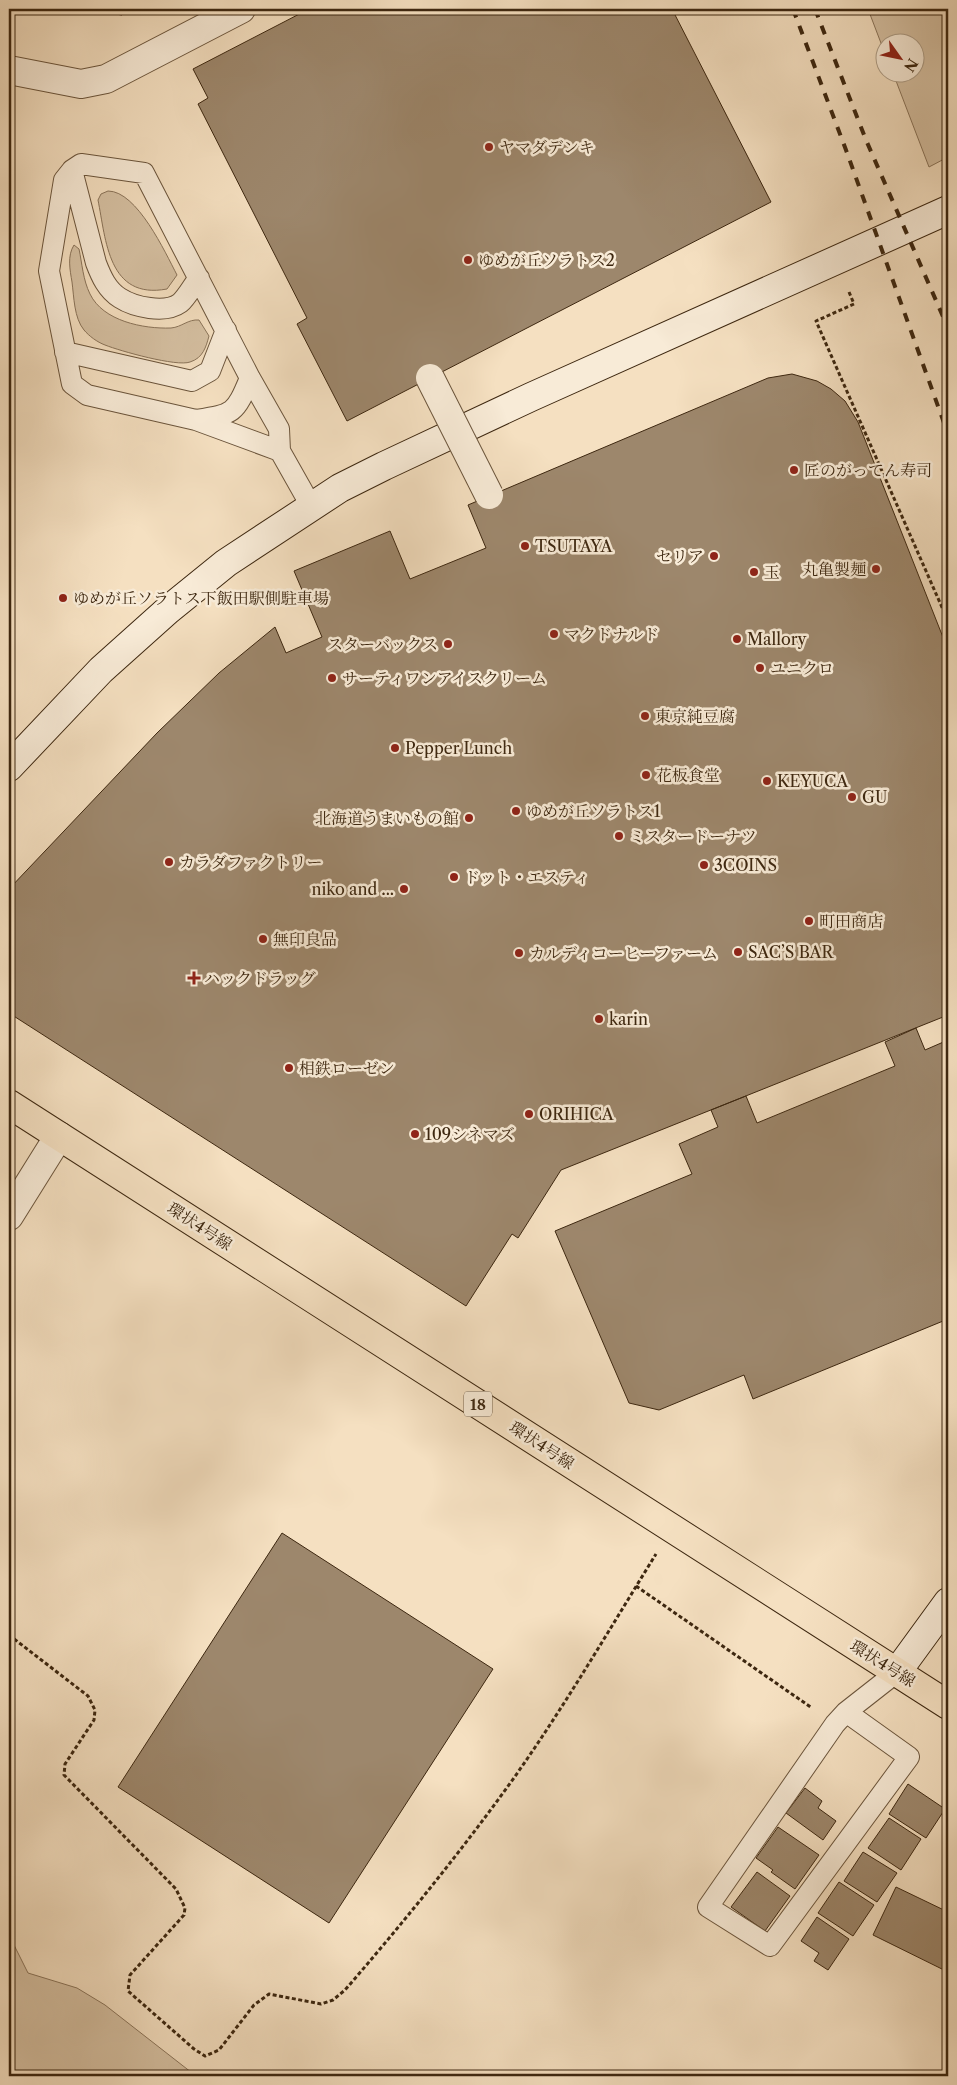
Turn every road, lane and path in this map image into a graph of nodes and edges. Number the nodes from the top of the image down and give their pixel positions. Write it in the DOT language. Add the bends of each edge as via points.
graph roads {
  1 [pos="241,9"];
  2 [pos="9,70"];
  3 [pos="72,170"];
  4 [pos="948,210"];
  5 [pos="199,278"];
  6 [pos="849,292"];
  7 [pos="226,330"];
  8 [pos="65,352"];
  9 [pos="250,378"];
  10 [pos="430,378"];
  11 [pos="196,420"];
  12 [pos="280,451"];
  13 [pos="490,495"];
  14 [pos="311,506"];
  15 [pos="948,621"];
  16 [pos="9,767"];
  17 [pos="9,1104"];
  18 [pos="59,1136"];
  19 [pos="9,1216"];
  20 [pos="672,1528"];
  21 [pos="636,1586"];
  22 [pos="948,1602"];
  23 [pos="9,1635"];
  24 [pos="897,1672"];
  25 [pos="948,1704"];
  26 [pos="841,1718"];
  1 -- 2 [label="street" via="106,80 81,84"];
  3 -- 5 [label="lane" via="81,164 144,173"];
  3 -- 5 [label="lane" via="96,263 110,289 120,299 151,309 166,308 180,303"];
  3 -- 8 [label="lane" via="64,180 49,271"];
  4 -- 14 [label="street" via="384,466"];
  5 -- 7 [label="lane"];
  6 -- 15 [label="path" via="854,304 816,321"];
  7 -- 8 [label="lane" via="210,371 192,381"];
  7 -- 9 [label="lane"];
  8 -- 11 [label="lane" via="72,384 87,395"];
  9 -- 11 [label="lane" via="241,400 229,414"];
  9 -- 12 [label="lane" via="279,429"];
  10 -- 13 [label="street, bridge"];
  11 -- 12 [label="lane"];
  12 -- 14 [label="lane"];
  14 -- 16 [label="street" via="226,563 168,610 101,670"];
  17 -- 18 [label="main road, 環状4号線 / 18"];
  18 -- 19 [label="street"];
  18 -- 20 [label="main road, 環状4号線 / 18"];
  20 -- 21 [label="path"];
  20 -- 24 [label="main road, 環状4号線 / 18"];
  21 -- 23 [label="path" via="511,1781 409,1915 345,1990 333,2000 321,2004 268,1994 254,2005 219,2050 205,2056 128,1991 130,1975 184,1915 185,1908 176,1888 64,1775 64,1764 94,1720 95,1710 88,1696"];
  21 -- 26 [label="path"];
  22 -- 24 [label="street"];
  24 -- 25 [label="main road, 環状4号線 / 18"];
  24 -- 26 [label="lane"];
  26 -- 26 [label="lane" via="708,1907 770,1946 909,1757"];
}
